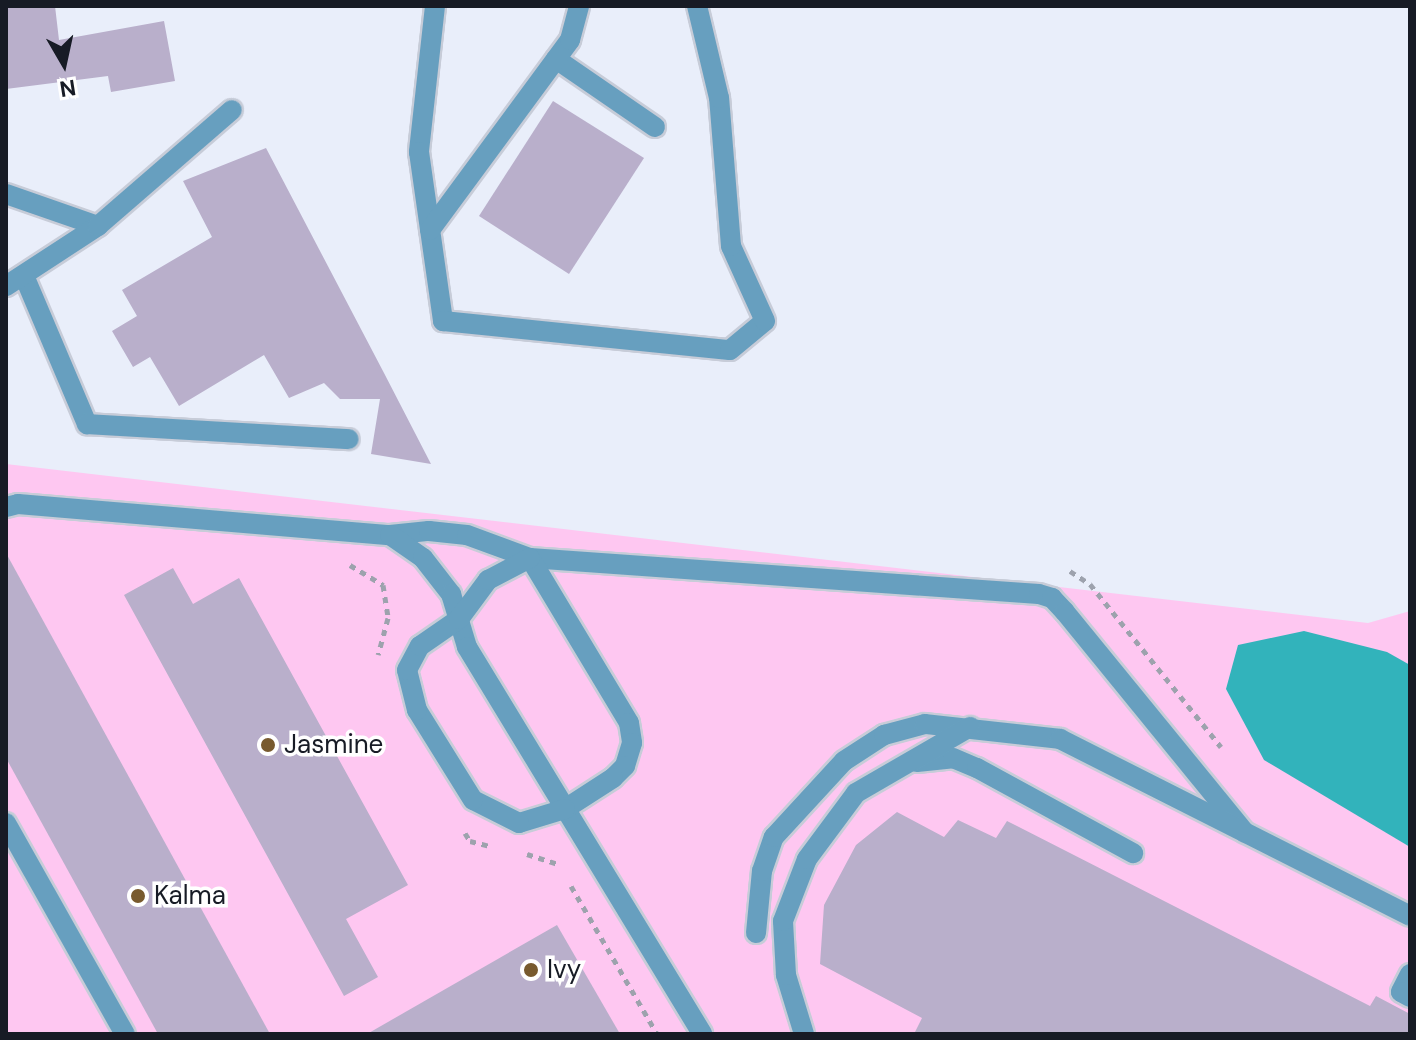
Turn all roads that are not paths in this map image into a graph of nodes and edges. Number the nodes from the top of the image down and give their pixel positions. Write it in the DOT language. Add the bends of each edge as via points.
graph roads {
  1 [pos="435,6"];
  2 [pos="579,6"];
  3 [pos="697,6"];
  4 [pos="556,59"];
  5 [pos="232,110"];
  6 [pos="655,127"];
  7 [pos="6,194"];
  8 [pos="98,226"];
  9 [pos="430,230"];
  10 [pos="16,282"];
  11 [pos="349,439"];
  12 [pos="6,507"];
  13 [pos="390,535"];
  14 [pos="530,558"];
  15 [pos="459,619"];
  16 [pos="970,727"];
  17 [pos="909,762"];
  18 [pos="565,809"];
  19 [pos="6,823"];
  20 [pos="1245,833"];
  21 [pos="1133,853"];
  22 [pos="1410,916"];
  23 [pos="756,933"];
  24 [pos="1410,974"];
  25 [pos="1410,997"];
  26 [pos="125,1034"];
  27 [pos="702,1034"];
  28 [pos="804,1034"];
  1 -- 9 [label="lane" via="419,152"];
  2 -- 4 [label="lane" via="570,40"];
  3 -- 9 [label="lane" via="719,98 731,246 765,321 730,350 443,321"];
  4 -- 6 [label="lane"];
  4 -- 9 [label="lane"];
  5 -- 8 [label="lane"];
  7 -- 8 [label="lane"];
  8 -- 10 [label="lane"];
  10 -- 11 [label="lane" via="87,424"];
  12 -- 13 [label="lane"];
  13 -- 14 [label="lane" via="467,535"];
  13 -- 15 [label="lane" via="437,572"];
  14 -- 15 [label="lane" via="488,580"];
  14 -- 18 [label="lane" via="629,723 632,743 625,766 613,778"];
  14 -- 20 [label="lane" via="1052,598"];
  15 -- 18 [label="lane" via="467,647"];
  15 -- 18 [label="lane" via="420,646 407,670 417,710 473,800 519,823"];
  16 -- 17 [label="lane"];
  16 -- 20 [label="lane" via="1060,739"];
  16 -- 23 [label="lane" via="925,724 884,735 844,761 774,837 762,871"];
  17 -- 21 [label="lane" via="953,758"];
  17 -- 28 [label="lane" via="856,793 807,859 783,921 786,975"];
  18 -- 27 [label="lane"];
  19 -- 26 [label="lane"];
  20 -- 22 [label="lane"];
  24 -- 25 [label="lane" via="1401,992"];
}
